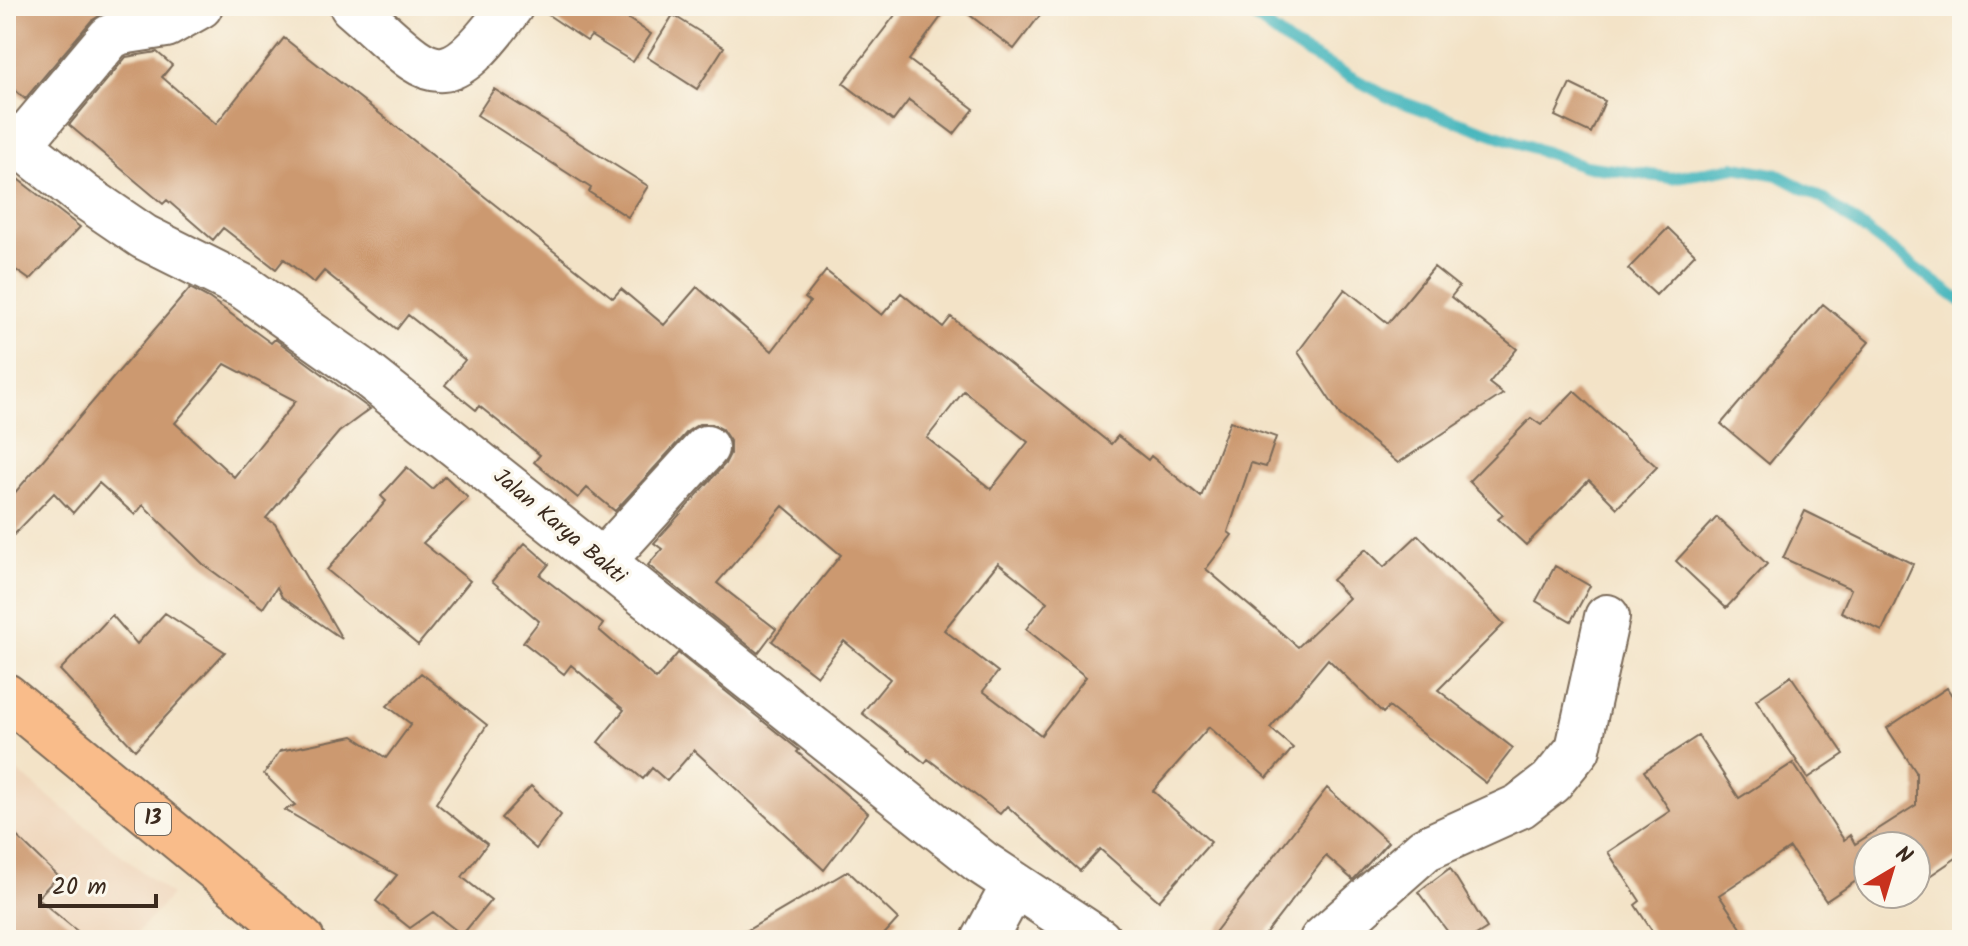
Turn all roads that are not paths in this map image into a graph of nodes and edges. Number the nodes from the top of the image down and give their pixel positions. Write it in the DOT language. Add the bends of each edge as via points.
graph roads {
  1 [pos="200,6"];
  2 [pos="352,6"];
  3 [pos="511,6"];
  4 [pos="13,139"];
  5 [pos="706,448"];
  6 [pos="602,562"];
  7 [pos="1607,617"];
  8 [pos="6,696"];
  9 [pos="1014,885"];
  10 [pos="302,940"];
  11 [pos="984,940"];
  12 [pos="1099,940"];
  13 [pos="1322,940"];
  1 -- 4 [label="street" via="166,25 110,37"];
  2 -- 3 [label="street" via="419,64 439,72 458,67 482,46"];
  4 -- 6 [label="street, Jalan Karya Bakti" via="144,237 274,306 493,471"];
  5 -- 6 [label="street"];
  6 -- 9 [label="street, Jalan Karya Bakti"];
  7 -- 13 [label="street" via="1578,749 1551,782 1520,806 1425,849"];
  8 -- 10 [label="highway, 13"];
  9 -- 11 [label="street"];
  9 -- 12 [label="street, Jalan Karya Bakti"];
}
